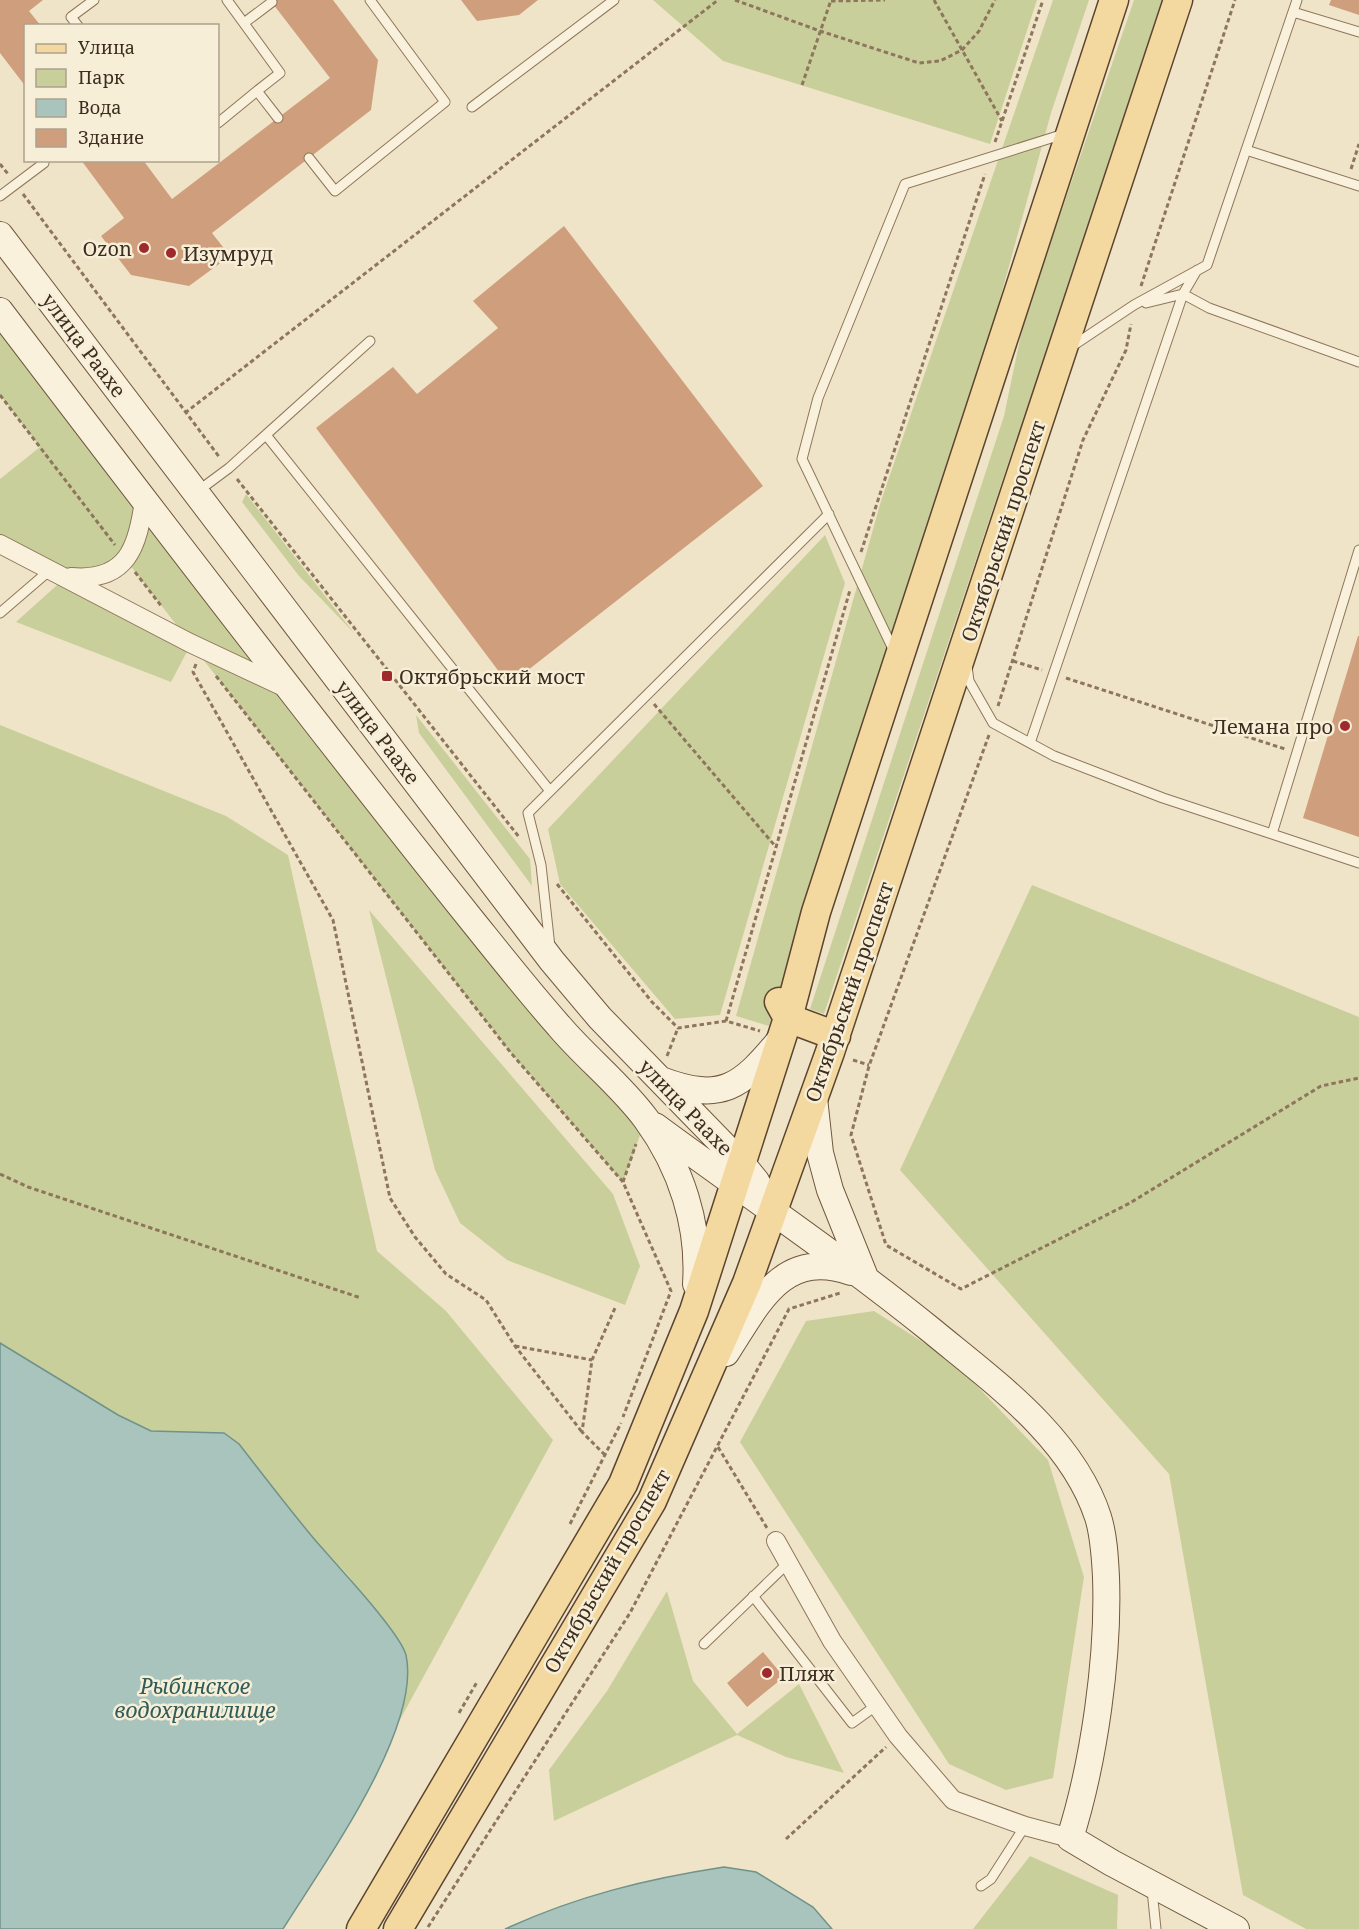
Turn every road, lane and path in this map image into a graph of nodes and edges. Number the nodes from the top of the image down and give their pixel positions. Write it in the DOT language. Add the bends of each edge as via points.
graph roads {
  1 [pos="94,0"];
  2 [pos="227,0"];
  3 [pos="370,0"];
  4 [pos="614,0"];
  5 [pos="718,0"];
  6 [pos="735,0"];
  7 [pos="831,0"];
  8 [pos="885,0"];
  9 [pos="934,0"];
  10 [pos="995,0"];
  11 [pos="1043,0"];
  12 [pos="1114,0"];
  13 [pos="1178,0"];
  14 [pos="1234,0"];
  15 [pos="1297,0"];
  16 [pos="272,2"];
  17 [pos="1293,12"];
  18 [pos="244,23"];
  19 [pos="76,24"];
  20 [pos="820,32"];
  21 [pos="1359,32"];
  22 [pos="962,50"];
  23 [pos="802,85"];
  24 [pos="257,91"];
  25 [pos="472,107"];
  26 [pos="278,118"];
  27 [pos="1002,121"];
  28 [pos="219,122"];
  29 [pos="1069,132"];
  30 [pos="1359,144"];
  31 [pos="1246,150"];
  32 [pos="990,156"];
  33 [pos="309,158"];
  34 [pos="44,163"];
  35 [pos="0,164"];
  36 [pos="1347,182"];
  37 [pos="16,184"];
  38 [pos="1359,186"];
  39 [pos="0,196"];
  40 [pos="0,235"];
  41 [pos="1197,270"];
  42 [pos="1183,294"];
  43 [pos="1134,305"];
  44 [pos="0,311"];
  45 [pos="370,341"];
  46 [pos="1062,353"];
  47 [pos="1358,359"];
  48 [pos="0,395"];
  49 [pos="184,412"];
  50 [pos="266,435"];
  51 [pos="229,468"];
  52 [pos="196,492"];
  53 [pos="144,500"];
  54 [pos="829,514"];
  55 [pos="0,544"];
  56 [pos="1359,550"];
  57 [pos="125,559"];
  58 [pos="856,570"];
  59 [pos="58,573"];
  60 [pos="0,613"];
  61 [pos="169,615"];
  62 [pos="190,643"];
  63 [pos="964,647"];
  64 [pos="898,660"];
  65 [pos="1013,661"];
  66 [pos="213,672"];
  67 [pos="1053,674"];
  68 [pos="288,689"];
  69 [pos="647,696"];
  70 [pos="993,723"];
  71 [pos="1030,743"];
  72 [pos="1297,753"];
  73 [pos="550,791"];
  74 [pos="1272,834"];
  75 [pos="519,837"];
  76 [pos="776,847"];
  77 [pos="1359,863"];
  78 [pos="541,865"];
  79 [pos="552,961"];
  80 [pos="785,1028"];
  81 [pos="836,1036"];
  82 [pos="1359,1078"];
  83 [pos="658,1079"];
  84 [pos="814,1098"];
  85 [pos="645,1119"];
  86 [pos="0,1174"];
  87 [pos="739,1175"];
  88 [pos="623,1182"];
  89 [pos="773,1212"];
  90 [pos="856,1284"];
  91 [pos="362,1298"];
  92 [pos="615,1308"];
  93 [pos="694,1311"];
  94 [pos="515,1346"];
  95 [pos="592,1360"];
  96 [pos="704,1386"];
  97 [pos="582,1432"];
  98 [pos="718,1447"];
  99 [pos="605,1455"];
  100 [pos="566,1533"];
  101 [pos="776,1541"];
  102 [pos="788,1563"];
  103 [pos="753,1596"];
  104 [pos="704,1644"];
  105 [pos="877,1705"];
  106 [pos="898,1736"];
  107 [pos="1025,1826"];
  108 [pos="1070,1838"];
  109 [pos="786,1839"];
  110 [pos="1152,1883"];
  111 [pos="981,1886"];
  112 [pos="361,1929"];
  113 [pos="398,1929"];
  114 [pos="427,1929"];
  115 [pos="1156,1929"];
  116 [pos="1236,1929"];
  1 -- 19 [label="lane" via="71,17"];
  2 -- 18 [label="lane"];
  3 -- 33 [label="lane" via="445,102 335,191"];
  4 -- 25 [label="lane"];
  5 -- 49 [label="path"];
  6 -- 20 [label="path"];
  7 -- 8 [label="path"];
  7 -- 20 [label="path"];
  9 -- 22 [label="path"];
  10 -- 22 [label="path" via="979,31"];
  11 -- 27 [label="path"];
  12 -- 29 [label="main road"];
  13 -- 46 [label="main road, Октябрьский проспект"];
  14 -- 43 [label="path"];
  15 -- 17 [label="lane"];
  16 -- 18 [label="lane"];
  17 -- 21 [label="lane"];
  17 -- 31 [label="lane"];
  18 -- 24 [label="lane" via="280,73"];
  20 -- 22 [label="path" via="919,63 940,61"];
  20 -- 23 [label="path"];
  22 -- 27 [label="path"];
  24 -- 26 [label="lane"];
  24 -- 28 [label="lane"];
  27 -- 32 [label="path"];
  29 -- 32 [label="lane"];
  29 -- 64 [label="main road"];
  30 -- 36 [label="path"];
  31 -- 36 [label="lane"];
  31 -- 41 [label="lane" via="1207,265"];
  32 -- 54 [label="lane" via="905,184 818,398 802,459"];
  32 -- 58 [label="path"];
  34 -- 37 [label="lane"];
  35 -- 37 [label="path"];
  36 -- 38 [label="lane"];
  37 -- 39 [label="lane"];
  37 -- 49 [label="path"];
  40 -- 52 [label="main road, улица Раахе"];
  41 -- 42 [label="lane"];
  41 -- 43 [label="lane"];
  42 -- 43 [label="lane"];
  42 -- 47 [label="lane" via="1209,308"];
  42 -- 67 [label="lane"];
  43 -- 46 [label="lane"];
  43 -- 65 [label="path" via="1125,350 1083,440"];
  44 -- 53 [label="main road, улица Раахе"];
  45 -- 50 [label="lane"];
  46 -- 63 [label="main road, Октябрьский проспект"];
  48 -- 57 [label="path"];
  49 -- 51 [label="path"];
  50 -- 51 [label="lane"];
  50 -- 73 [label="lane"];
  51 -- 52 [label="lane"];
  51 -- 75 [label="path"];
  52 -- 79 [label="main road, улица Раахе"];
  53 -- 57 [label="street" via="140,534"];
  53 -- 68 [label="main road, улица Раахе"];
  54 -- 58 [label="lane"];
  54 -- 69 [label="lane"];
  55 -- 59 [label="street"];
  56 -- 72 [label="lane"];
  57 -- 59 [label="street" via="106,574 89,579"];
  57 -- 61 [label="path"];
  58 -- 64 [label="lane"];
  58 -- 76 [label="path"];
  59 -- 60 [label="lane"];
  59 -- 62 [label="street"];
  62 -- 68 [label="street"];
  62 -- 94 [label="path" via="199,654 193,672 333,920 390,1198 415,1237 446,1274 486,1300"];
  63 -- 70 [label="lane" via="969,681"];
  63 -- 81 [label="main road, Октябрьский проспект"];
  64 -- 80 [label="main road" via="843,828 821,846 777,996"];
  65 -- 67 [label="path"];
  65 -- 70 [label="path"];
  66 -- 88 [label="path" via="511,1053"];
  67 -- 71 [label="lane"];
  67 -- 72 [label="path"];
  68 -- 85 [label="main road, улица Раахе" via="559,1026"];
  69 -- 73 [label="lane"];
  69 -- 76 [label="path"];
  70 -- 71 [label="lane"];
  70 -- 82 [label="path" via="869,1065 851,1135 886,1245 961,1289 1130,1203 1321,1086"];
  71 -- 74 [label="lane" via="1163,798"];
  72 -- 74 [label="lane"];
  73 -- 78 [label="lane" via="528,813"];
  74 -- 77 [label="lane"];
  76 -- 78 [label="path" via="726,1021 678,1028 652,1002"];
  78 -- 79 [label="lane"];
  79 -- 83 [label="main road, улица Раахе"];
  80 -- 81 [label="main road"];
  80 -- 83 [label="main road" via="753,1072 730,1086 707,1091 682,1088"];
  80 -- 87 [label="main road, Октябрьский проспект"];
  81 -- 84 [label="main road, Октябрьский проспект"];
  83 -- 87 [label="main road, улица Раахе"];
  84 -- 89 [label="main road, Октябрьский проспект"];
  84 -- 90 [label="main road" via="819,1153"];
  85 -- 87 [label="main road"];
  85 -- 88 [label="path"];
  85 -- 93 [label="main road, улица Раахе" via="688,1199 698,1252"];
  86 -- 91 [label="path" via="28,1187"];
  87 -- 89 [label="main road, улица Раахе" via="756,1181"];
  87 -- 93 [label="main road, Октябрьский проспект"];
  88 -- 99 [label="path" via="671,1291"];
  89 -- 90 [label="main road"];
  89 -- 96 [label="main road, Октябрьский проспект"];
  90 -- 96 [label="main road" via="831,1265 806,1266 785,1276 767,1290"];
  90 -- 98 [label="path" via="789,1309"];
  90 -- 108 [label="main road" via="1007,1393 1078,1472 1099,1518 1108,1627 1084,1783"];
  92 -- 95 [label="path"];
  93 -- 112 [label="main road, Октябрьский проспект" via="623,1484"];
  94 -- 95 [label="path"];
  94 -- 97 [label="path"];
  95 -- 97 [label="path"];
  96 -- 113 [label="main road, Октябрьский проспект" via="652,1501"];
  97 -- 99 [label="path"];
  98 -- 101 [label="path"];
  98 -- 114 [label="path" via="630,1613"];
  99 -- 100 [label="path"];
  101 -- 102 [label="street"];
  102 -- 103 [label="lane"];
  102 -- 105 [label="street" via="832,1641"];
  103 -- 104 [label="lane"];
  103 -- 105 [label="lane" via="852,1723"];
  105 -- 106 [label="street"];
  106 -- 107 [label="street" via="953,1800"];
  106 -- 109 [label="path"];
  107 -- 108 [label="street"];
  107 -- 111 [label="lane" via="991,1879"];
  108 -- 110 [label="main road"];
  110 -- 115 [label="lane"];
  110 -- 116 [label="main road"];
}
